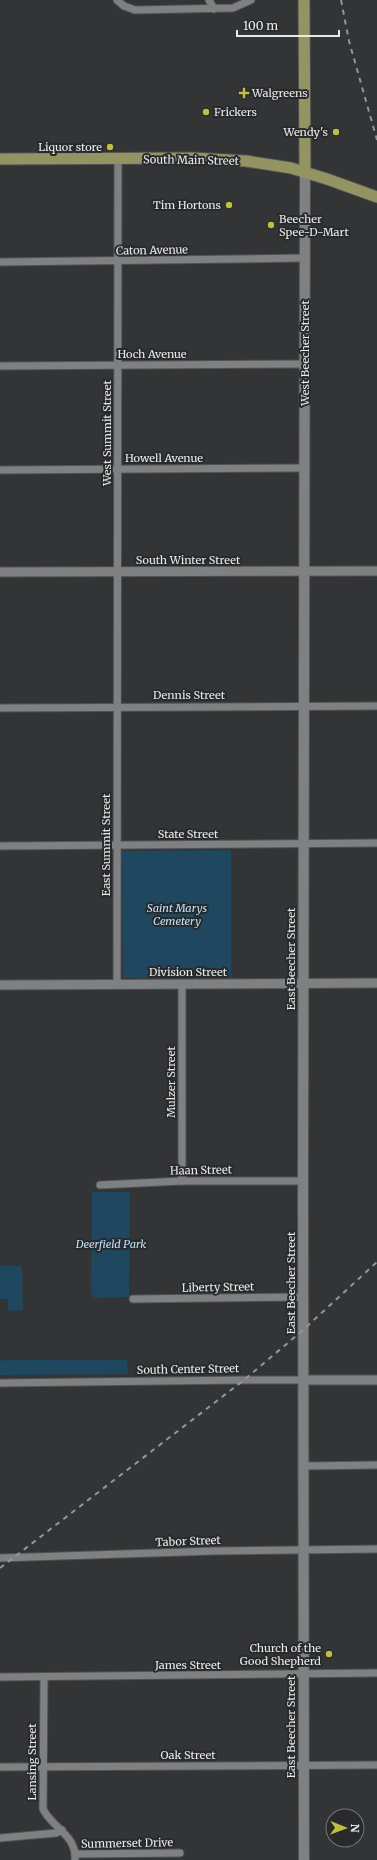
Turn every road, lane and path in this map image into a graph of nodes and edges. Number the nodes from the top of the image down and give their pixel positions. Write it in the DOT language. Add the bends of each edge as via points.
graph roads {
  1 [pos="117,0"];
  2 [pos="209,0"];
  3 [pos="251,0"];
  4 [pos="304,0"];
  5 [pos="214,9"];
  6 [pos="0,159"];
  7 [pos="118,159"];
  8 [pos="305,173"];
  9 [pos="377,197"];
  10 [pos="305,258"];
  11 [pos="0,262"];
  12 [pos="118,262"];
  13 [pos="305,364"];
  14 [pos="0,366"];
  15 [pos="118,366"];
  16 [pos="305,468"];
  17 [pos="118,469"];
  18 [pos="0,470"];
  19 [pos="304,571"];
  20 [pos="377,571"];
  21 [pos="0,572"];
  22 [pos="118,572"];
  23 [pos="117,706"];
  24 [pos="377,706"];
  25 [pos="304,707"];
  26 [pos="0,708"];
  27 [pos="304,843"];
  28 [pos="377,843"];
  29 [pos="117,845"];
  30 [pos="0,846"];
  31 [pos="377,983"];
  32 [pos="117,984"];
  33 [pos="182,984"];
  34 [pos="303,984"];
  35 [pos="0,985"];
  36 [pos="182,1180"];
  37 [pos="303,1181"];
  38 [pos="100,1185"];
  39 [pos="303,1297"];
  40 [pos="134,1299"];
  41 [pos="303,1380"];
  42 [pos="377,1380"];
  43 [pos="0,1383"];
  44 [pos="377,1465"];
  45 [pos="303,1466"];
  46 [pos="377,1549"];
  47 [pos="304,1550"];
  48 [pos="0,1558"];
  49 [pos="377,1673"];
  50 [pos="303,1675"];
  51 [pos="0,1677"];
  52 [pos="44,1677"];
  53 [pos="304,1765"];
  54 [pos="377,1765"];
  55 [pos="43,1766"];
  56 [pos="0,1767"];
  57 [pos="62,1830"];
  58 [pos="0,1838"];
  59 [pos="180,1853"];
  60 [pos="75,1857"];
  61 [pos="304,1860"];
  1 -- 5 [label="street" via="135,10"];
  2 -- 5 [label="street"];
  3 -- 5 [label="street" via="233,8"];
  4 -- 8 [label="main road, West Beecher Street"];
  6 -- 7 [label="main road, South Main Street"];
  7 -- 8 [label="main road, South Main Street" via="239,160 270,164"];
  7 -- 12 [label="street, West Summit Street"];
  8 -- 9 [label="main road, South Main Street"];
  8 -- 10 [label="main road, West Beecher Street"];
  10 -- 12 [label="street, Caton Avenue"];
  10 -- 13 [label="main road, West Beecher Street"];
  11 -- 12 [label="street, Caton Avenue"];
  12 -- 15 [label="street, West Summit Street"];
  13 -- 15 [label="street, Hoch Avenue"];
  13 -- 16 [label="main road, West Beecher Street"];
  14 -- 15 [label="street, Hoch Avenue"];
  15 -- 17 [label="street, West Summit Street"];
  16 -- 17 [label="street, Howell Avenue"];
  16 -- 19 [label="main road, West Beecher Street"];
  17 -- 18 [label="street, Howell Avenue"];
  17 -- 22 [label="street, West Summit Street"];
  19 -- 20 [label="street, South Winter Street"];
  19 -- 22 [label="street, South Winter Street"];
  19 -- 25 [label="main road, West Beecher Street"];
  21 -- 22 [label="street, South Winter Street"];
  22 -- 23 [label="street, West Summit Street"];
  23 -- 25 [label="street, Dennis Street"];
  23 -- 26 [label="street, Dennis Street"];
  23 -- 29 [label="street, East Summit Street"];
  24 -- 25 [label="street, Dennis Street"];
  25 -- 27 [label="main road, East Beecher Street"];
  27 -- 28 [label="street, State Street"];
  27 -- 29 [label="street, State Street"];
  27 -- 34 [label="main road, East Beecher Street"];
  29 -- 30 [label="street, State Street"];
  29 -- 32 [label="street, East Summit Street"];
  31 -- 34 [label="street, Division Street"];
  32 -- 33 [label="street, Division Street"];
  32 -- 35 [label="street, Division Street"];
  33 -- 34 [label="street, Division Street"];
  33 -- 36 [label="street, Mulzer Street"];
  34 -- 37 [label="main road, East Beecher Street"];
  36 -- 37 [label="street, Haan Street"];
  36 -- 38 [label="street, Haan Street"];
  37 -- 39 [label="main road, East Beecher Street"];
  39 -- 40 [label="street, Liberty Street"];
  39 -- 41 [label="main road, East Beecher Street"];
  41 -- 42 [label="street, South Center Street"];
  41 -- 43 [label="street, South Center Street"];
  41 -- 45 [label="main road, East Beecher Street"];
  44 -- 45 [label="street"];
  45 -- 47 [label="main road, East Beecher Street"];
  46 -- 47 [label="street, Tabor Street"];
  47 -- 48 [label="street, Tabor Street"];
  47 -- 50 [label="main road, East Beecher Street"];
  49 -- 50 [label="street, James Street"];
  50 -- 52 [label="street, James Street"];
  50 -- 53 [label="main road, East Beecher Street"];
  51 -- 52 [label="street, James Street"];
  52 -- 55 [label="street, Lansing Street"];
  53 -- 54 [label="street, Oak Street"];
  53 -- 55 [label="street, Oak Street"];
  53 -- 61 [label="main road, East Beecher Street"];
  55 -- 56 [label="street, Oak Street"];
  55 -- 57 [label="street, Lansing Street" via="43,1809"];
  57 -- 58 [label="street" via="56,1834"];
  57 -- 60 [label="street, Lansing Street" via="72,1842"];
  59 -- 60 [label="street, Summerset Drive"];
}
